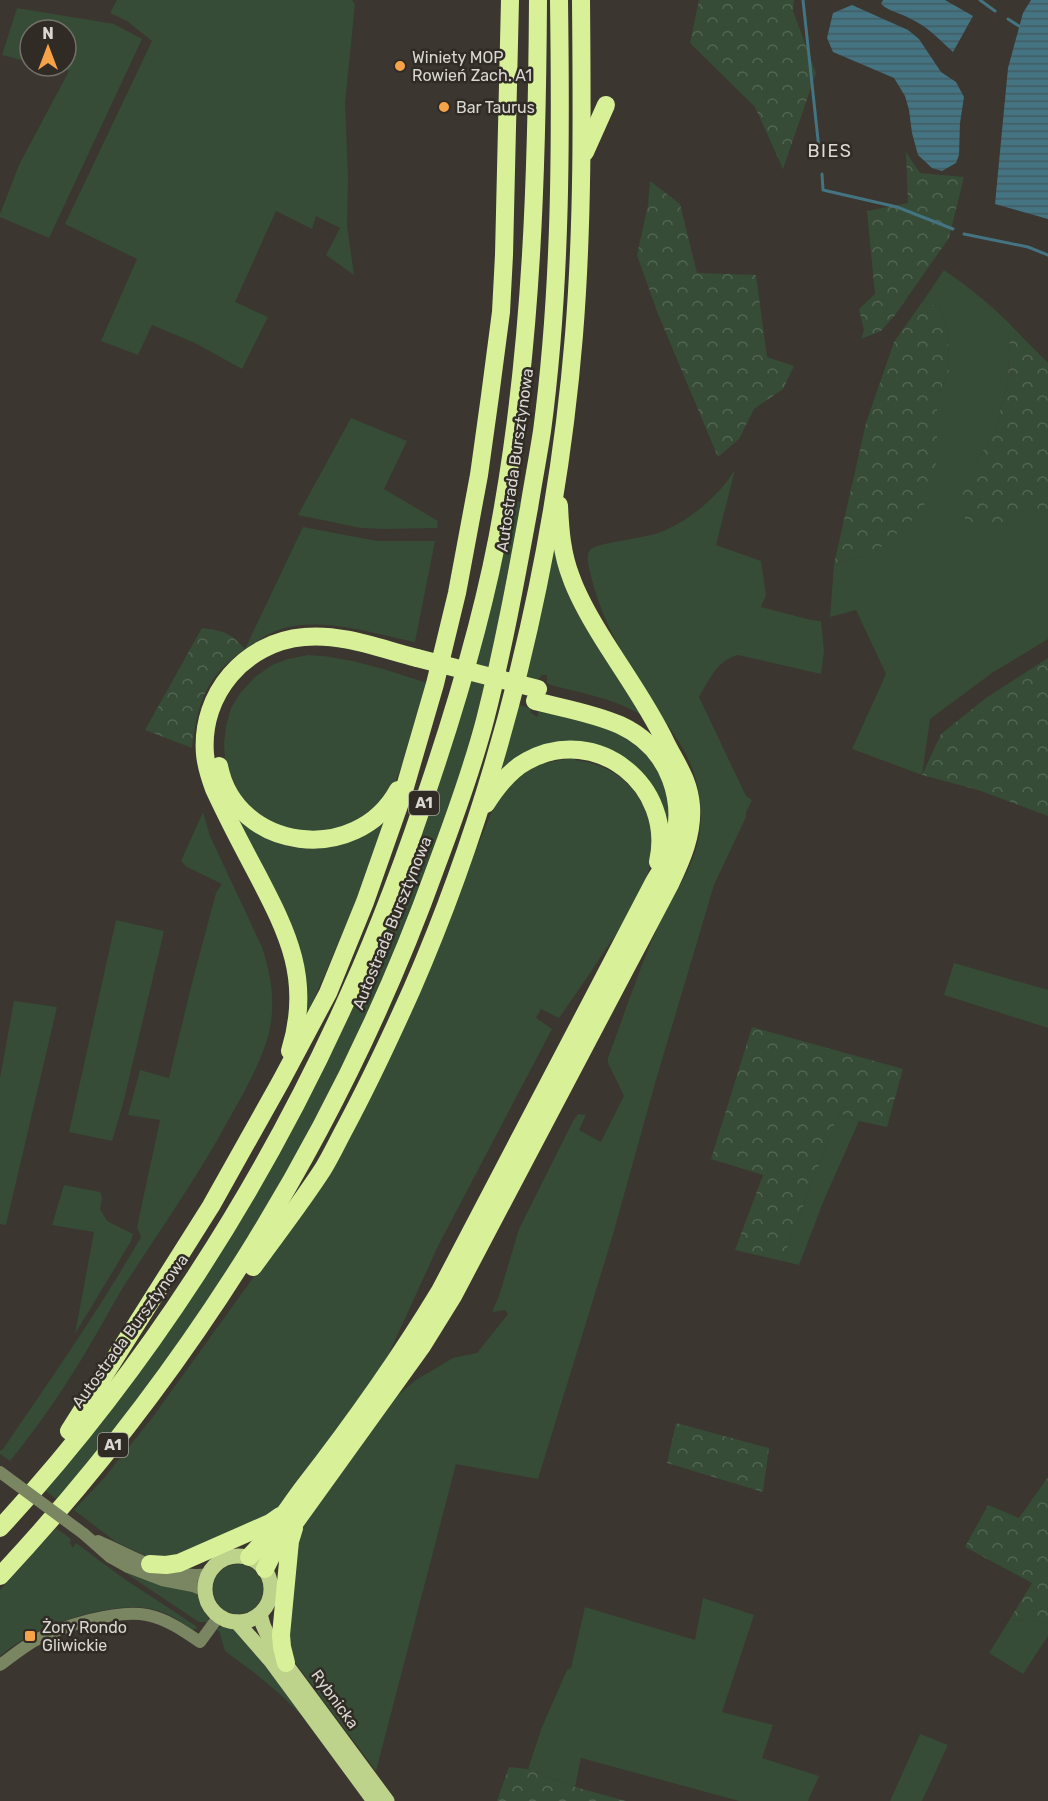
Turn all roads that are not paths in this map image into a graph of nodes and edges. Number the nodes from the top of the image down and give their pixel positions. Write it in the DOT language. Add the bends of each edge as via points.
graph roads {
  1 [pos="510,0"];
  2 [pos="538,0"];
  3 [pos="559,0"];
  4 [pos="581,0"];
  5 [pos="606,105"];
  6 [pos="581,161"];
  7 [pos="557,474"];
  8 [pos="416,663"];
  9 [pos="536,695"];
  10 [pos="668,746"];
  11 [pos="413,762"];
  12 [pos="475,824"];
  13 [pos="654,882"];
  14 [pos="281,1082"];
  15 [pos="179,1359"];
  16 [pos="0,1472"];
  17 [pos="21,1505"];
  18 [pos="289,1519"];
  19 [pos="0,1528"];
  20 [pos="87,1535"];
  21 [pos="249,1557"];
  22 [pos="150,1564"];
  23 [pos="265,1569"];
  24 [pos="208,1574"];
  25 [pos="0,1576"];
  26 [pos="205,1591"];
  27 [pos="260,1614"];
  28 [pos="219,1616"];
  29 [pos="237,1622"];
  30 [pos="286,1663"];
  31 [pos="0,1665"];
  32 [pos="374,1801"];
  33 [pos="387,1801"];
  1 -- 11 [label="highway" via="501,312 479,475 457,593"];
  2 -- 17 [label="highway, Autostrada Bursztynowa / A1" via="532,257 515,432 490,578 449,725 414,830 351,992 260,1170 140,1355"];
  3 -- 15 [label="highway, Autostrada Bursztynowa / A1" via="558,203 548,378 517,576 484,721 424,902 357,1056 284,1196"];
  4 -- 6 [label="highway"];
  5 -- 6 [label="highway"];
  6 -- 7 [label="highway" via="574,334"];
  7 -- 10 [label="highway" via="560,536 571,579"];
  7 -- 12 [label="highway" via="518,671"];
  8 -- 9 [label="highway, bridge"];
  8 -- 11 [label="highway" via="320,648 302,648 265,660 237,684 228,698 221,715 216,752 219,770 235,802 264,827 301,840 342,836 374,820 396,794"];
  8 -- 14 [label="highway" via="326,636 286,639 243,661 217,693 209,713 205,753 211,781 275,908 293,953 298,1013"];
  9 -- 10 [label="highway" via="607,708 651,731"];
  9 -- 13 [label="highway" via="620,725 645,742 664,764 676,794 678,823 669,856"];
  10 -- 18 [label="highway" via="685,777 690,800 691,821 681,861 453,1296 422,1346"];
  11 -- 14 [label="highway" via="365,902 332,983"];
  12 -- 13 [label="highway" via="498,786 527,761 566,750 597,754 635,776 652,801 662,843"];
  12 -- 15 [label="highway" via="402,1012 324,1168 220,1314"];
  13 -- 18 [label="highway" via="440,1291"];
  14 -- 17 [label="highway" via="211,1206"];
  15 -- 25 [label="highway, Autostrada Bursztynowa / A1" via="74,1494"];
  16 -- 20 [label="street, bridge"];
  17 -- 19 [label="highway, Autostrada Bursztynowa / A1"];
  18 -- 21 [label="highway"];
  18 -- 22 [label="highway" via="270,1523 179,1563"];
  18 -- 23 [label="highway"];
  18 -- 30 [label="highway" via="281,1635"];
  20 -- 22 [label="street"];
  20 -- 26 [label="street" via="110,1557 137,1571"];
  21 -- 23 [label="main road"];
  21 -- 24 [label="main road" via="229,1557"];
  22 -- 24 [label="street" via="165,1571"];
  23 -- 27 [label="main road" via="271,1582 271,1596"];
  24 -- 26 [label="main road"];
  26 -- 28 [label="main road" via="209,1605"];
  27 -- 29 [label="main road"];
  27 -- 30 [label="main road, Rybnicka" via="273,1647"];
  28 -- 29 [label="main road"];
  28 -- 31 [label="street" via="200,1642 159,1618 133,1613 80,1623 45,1635"];
  29 -- 32 [label="main road, Rybnicka" via="271,1661"];
  30 -- 33 [label="main road, Rybnicka"];
}
